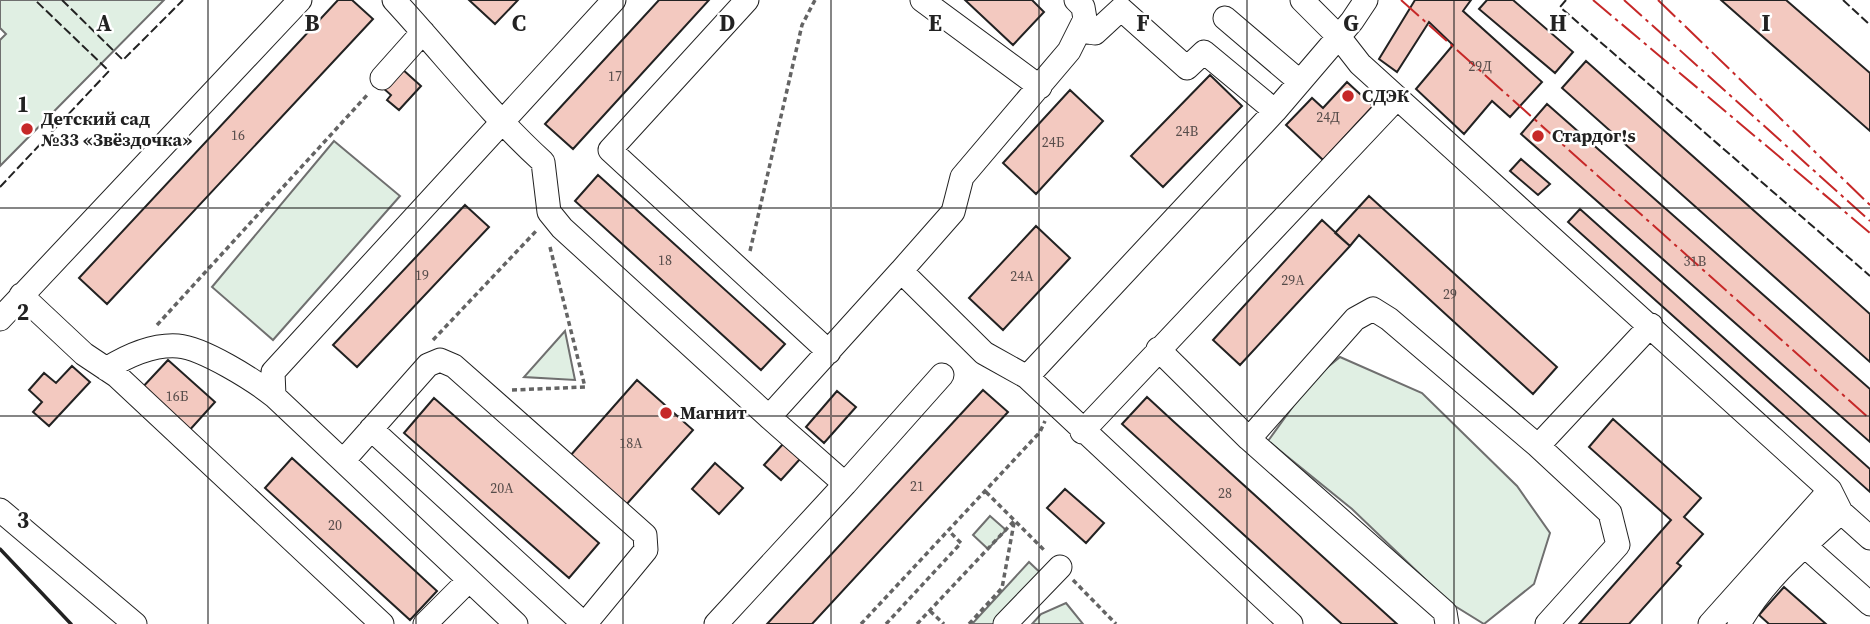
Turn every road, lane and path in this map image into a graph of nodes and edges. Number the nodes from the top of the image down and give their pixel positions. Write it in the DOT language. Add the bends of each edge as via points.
graph roads {
  1 [pos="300,0"];
  2 [pos="394,0"];
  3 [pos="614,0"];
  4 [pos="747,0"];
  5 [pos="815,0"];
  6 [pos="922,0"];
  7 [pos="1076,0"];
  8 [pos="1302,0"];
  9 [pos="1366,0"];
  10 [pos="1225,18"];
  11 [pos="1081,31"];
  12 [pos="423,32"];
  13 [pos="1339,37"];
  14 [pos="382,78"];
  15 [pos="1299,81"];
  16 [pos="1040,87"];
  17 [pos="1397,98"];
  18 [pos="1275,111"];
  19 [pos="499,122"];
  20 [pos="547,217"];
  21 [pos="901,271"];
  22 [pos="744,274"];
  23 [pos="21,295"];
  24 [pos="0,318"];
  25 [pos="1651,325"];
  26 [pos="433,341"];
  27 [pos="1158,349"];
  28 [pos="829,352"];
  29 [pos="132,353"];
  30 [pos="106,369"];
  31 [pos="942,375"];
  32 [pos="1027,377"];
  33 [pos="483,391"];
  34 [pos="274,396"];
  35 [pos="1053,403"];
  36 [pos="769,417"];
  37 [pos="371,429"];
  38 [pos="1082,432"];
  39 [pos="1248,439"];
  40 [pos="1538,446"];
  41 [pos="343,461"];
  42 [pos="845,484"];
  43 [pos="1830,490"];
  44 [pos="986,492"];
  45 [pos="0,510"];
  46 [pos="1841,512"];
  47 [pos="1016,523"];
  48 [pos="949,531"];
  49 [pos="1870,538"];
  50 [pos="1805,546"];
  51 [pos="1060,567"];
  52 [pos="469,580"];
  53 [pos="1870,604"];
  54 [pos="930,611"];
  55 [pos="135,624"];
  56 [pos="382,624"];
  57 [pos="425,624"];
  58 [pos="516,624"];
  59 [pos="585,624"];
  60 [pos="716,624"];
  61 [pos="861,624"];
  62 [pos="886,624"];
  63 [pos="918,624"];
  64 [pos="943,624"];
  65 [pos="969,624"];
  66 [pos="1005,624"];
  67 [pos="1291,624"];
  68 [pos="1447,624"];
  69 [pos="1547,624"];
  70 [pos="1710,624"];
  71 [pos="1739,624"];
  1 -- 23 [label="street"];
  2 -- 12 [label="street"];
  3 -- 19 [label="street"];
  4 -- 22 [label="street" via="610,150"];
  5 -- 22 [label="path" via="802,25"];
  6 -- 16 [label="street"];
  7 -- 11 [label="street" via="1085,19"];
  8 -- 13 [label="street"];
  9 -- 13 [label="street"];
  10 -- 15 [label="street"];
  11 -- 16 [label="street"];
  11 -- 18 [label="street" via="1095,33 1121,9 1187,68 1204,52"];
  12 -- 14 [label="street"];
  12 -- 19 [label="street"];
  13 -- 15 [label="street"];
  13 -- 17 [label="street"];
  14 -- 29 [label="path"];
  15 -- 18 [label="street"];
  16 -- 21 [label="street" via="962,177 953,212"];
  17 -- 25 [label="street"];
  17 -- 27 [label="street"];
  18 -- 32 [label="street"];
  19 -- 20 [label="street" via="543,162"];
  19 -- 34 [label="street" via="273,372"];
  20 -- 26 [label="path"];
  20 -- 33 [label="path" via="585,387"];
  20 -- 36 [label="street"];
  21 -- 28 [label="street"];
  21 -- 32 [label="street" via="984,353"];
  22 -- 28 [label="street"];
  23 -- 24 [label="street"];
  23 -- 30 [label="street"];
  25 -- 40 [label="street"];
  25 -- 43 [label="street"];
  27 -- 38 [label="street"];
  27 -- 39 [label="street"];
  28 -- 36 [label="street"];
  29 -- 30 [label="street"];
  29 -- 34 [label="street" via="178,346 244,373"];
  30 -- 56 [label="street"];
  31 -- 42 [label="street"];
  32 -- 35 [label="street"];
  33 -- 37 [label="street" via="440,360 428,365"];
  33 -- 59 [label="street" via="645,535 646,550"];
  34 -- 41 [label="street"];
  35 -- 38 [label="street"];
  35 -- 44 [label="path" via="1040,432"];
  36 -- 42 [label="street"];
  37 -- 41 [label="street"];
  37 -- 59 [label="street"];
  38 -- 67 [label="street"];
  39 -- 40 [label="street" via="1355,319 1373,309"];
  39 -- 68 [label="street" via="1445,612"];
  40 -- 69 [label="street" via="1610,513 1618,545"];
  41 -- 52 [label="street"];
  42 -- 60 [label="street"];
  43 -- 46 [label="street"];
  43 -- 70 [label="street"];
  44 -- 47 [label="path"];
  44 -- 48 [label="path"];
  45 -- 55 [label="street"];
  46 -- 49 [label="street"];
  46 -- 50 [label="street"];
  47 -- 54 [label="path"];
  47 -- 65 [label="path" via="1002,588"];
  48 -- 61 [label="path"];
  48 -- 62 [label="path" via="961,543"];
  50 -- 53 [label="street"];
  50 -- 71 [label="street" via="1759,594"];
  51 -- 66 [label="street"];
  52 -- 57 [label="street"];
  52 -- 58 [label="street"];
  54 -- 63 [label="path"];
  54 -- 64 [label="path"];
}
